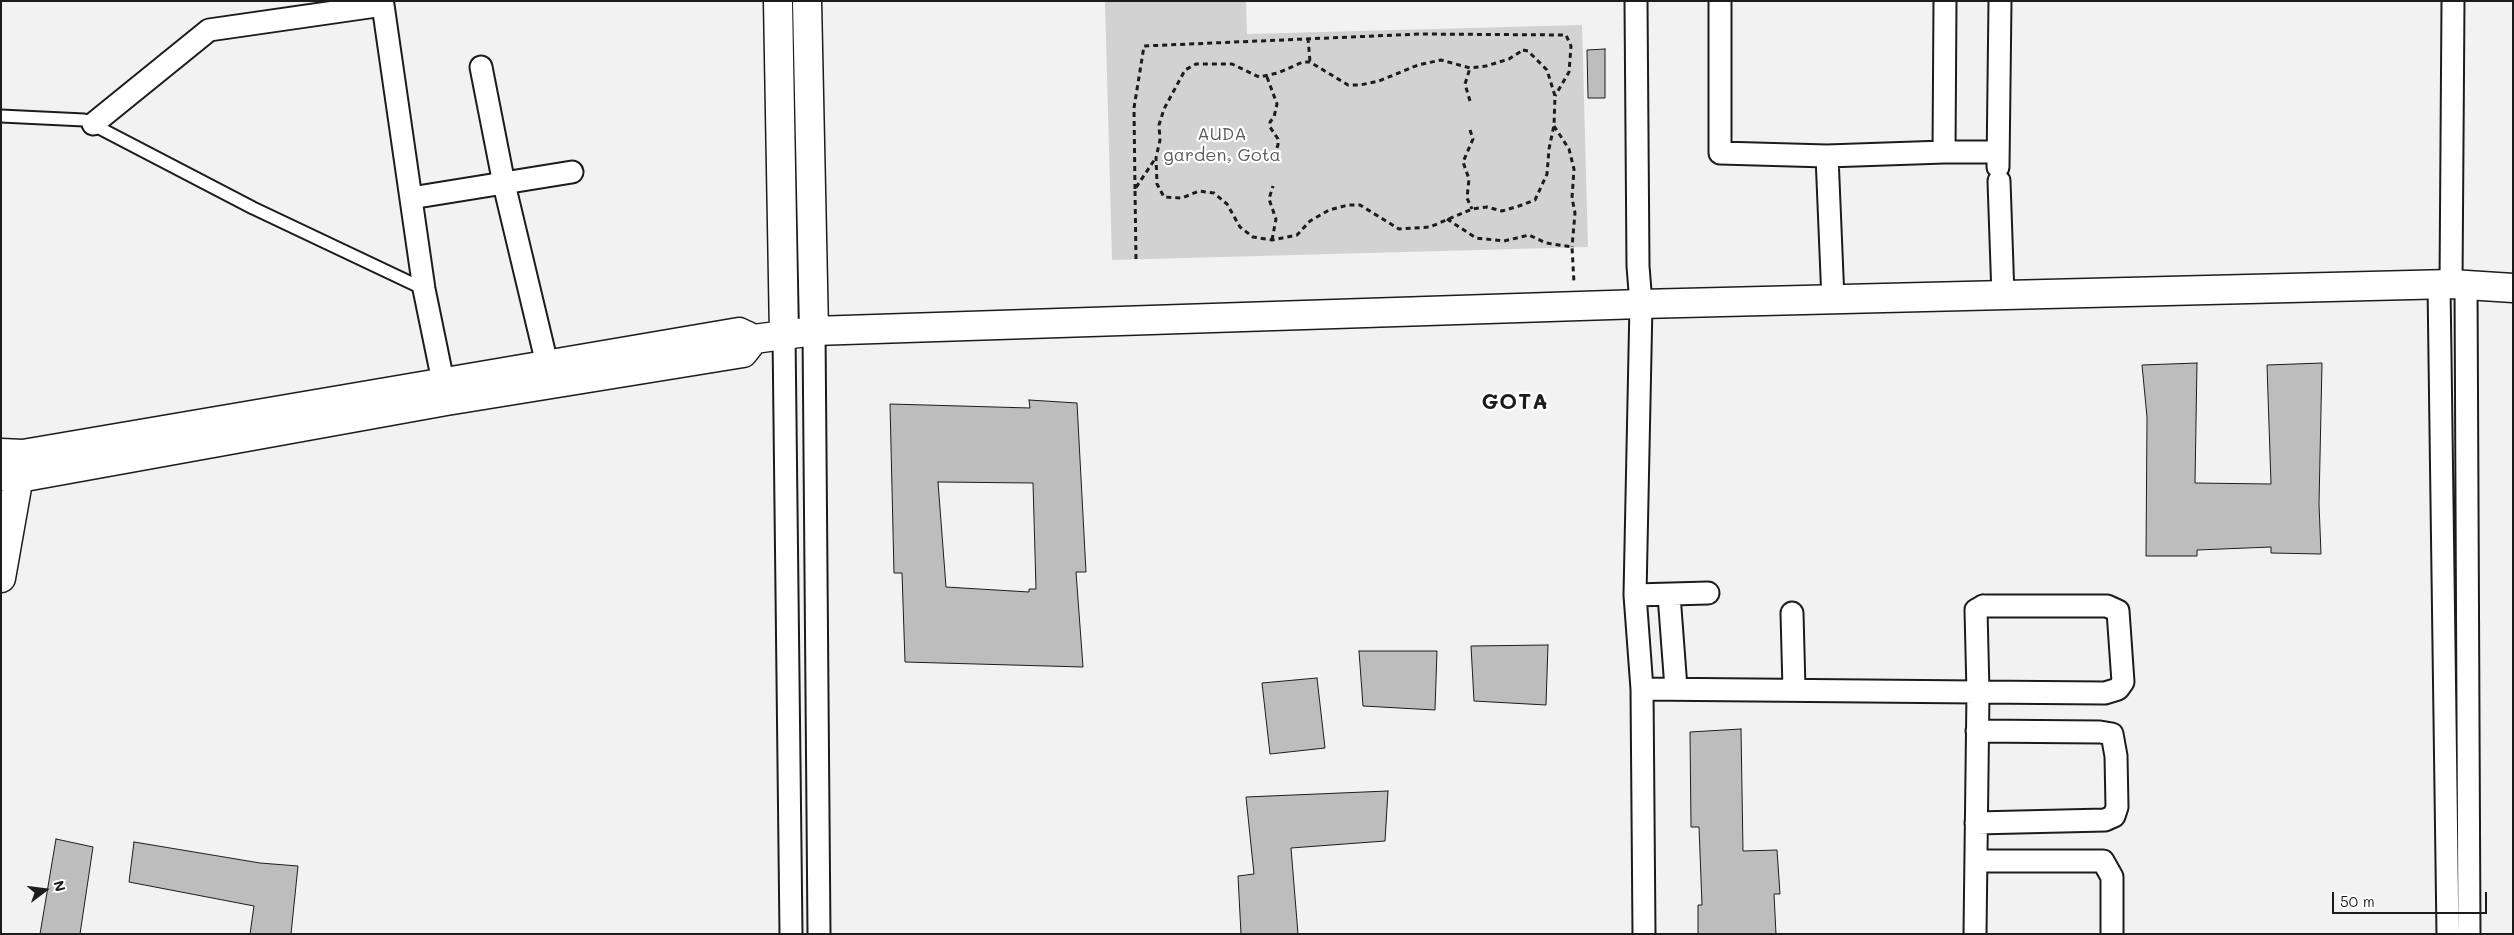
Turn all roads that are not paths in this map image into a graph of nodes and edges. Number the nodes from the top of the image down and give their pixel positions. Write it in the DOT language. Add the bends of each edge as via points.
graph roads {
  1 [pos="778,1"];
  2 [pos="807,1"];
  3 [pos="1636,1"];
  4 [pos="1720,1"];
  5 [pos="1945,1"];
  6 [pos="2000,1"];
  7 [pos="2453,1"];
  8 [pos="481,67"];
  9 [pos="1,116"];
  10 [pos="93,124"];
  11 [pos="1944,152"];
  12 [pos="1828,156"];
  13 [pos="1998,167"];
  14 [pos="572,172"];
  15 [pos="504,184"];
  16 [pos="411,198"];
  17 [pos="2452,285"];
  18 [pos="2513,288"];
  19 [pos="424,289"];
  20 [pos="2003,296"];
  21 [pos="1833,300"];
  22 [pos="1641,304"];
  23 [pos="814,331"];
  24 [pos="784,335"];
  25 [pos="754,339"];
  26 [pos="547,364"];
  27 [pos="445,391"];
  28 [pos="11,465"];
  29 [pos="1,578"];
  30 [pos="1708,593"];
  31 [pos="1634,595"];
  32 [pos="1669,595"];
  33 [pos="1792,613"];
  34 [pos="1676,688"];
  35 [pos="1642,689"];
  36 [pos="1794,689"];
  37 [pos="1978,692"];
  38 [pos="1978,731"];
  39 [pos="1976,823"];
  40 [pos="1976,861"];
  41 [pos="791,934"];
  42 [pos="819,934"];
  43 [pos="1644,934"];
  44 [pos="1975,934"];
  45 [pos="2112,934"];
  46 [pos="2448,934"];
  47 [pos="2469,934"];
  1 -- 24 [label="street"];
  2 -- 23 [label="street"];
  3 -- 22 [label="street"];
  4 -- 12 [label="street" via="1720,153"];
  5 -- 11 [label="street"];
  6 -- 13 [label="street"];
  7 -- 17 [label="street"];
  8 -- 15 [label="street"];
  9 -- 10 [label="lane" via="84,120"];
  10 -- 16 [label="street" via="209,30 383,5"];
  10 -- 19 [label="lane" via="253,208"];
  11 -- 12 [label="street"];
  11 -- 13 [label="street"];
  12 -- 21 [label="street"];
  13 -- 20 [label="street"];
  14 -- 15 [label="street"];
  15 -- 16 [label="street"];
  15 -- 26 [label="street"];
  16 -- 19 [label="street"];
  17 -- 18 [label="street"];
  17 -- 20 [label="street"];
  17 -- 46 [label="street"];
  17 -- 47 [label="street"];
  19 -- 27 [label="street"];
  20 -- 21 [label="street"];
  21 -- 22 [label="street"];
  22 -- 23 [label="street"];
  22 -- 31 [label="street"];
  23 -- 24 [label="street"];
  23 -- 42 [label="street"];
  24 -- 25 [label="street"];
  24 -- 41 [label="street"];
  25 -- 26 [label="street" via="739,332"];
  25 -- 27 [label="street" via="743,353"];
  26 -- 27 [label="street"];
  27 -- 28 [label="street"];
  28 -- 29 [label="street"];
  30 -- 32 [label="street"];
  31 -- 32 [label="street"];
  31 -- 35 [label="street"];
  32 -- 34 [label="street"];
  33 -- 36 [label="street"];
  34 -- 35 [label="street"];
  34 -- 36 [label="street"];
  35 -- 43 [label="street"];
  36 -- 37 [label="street"];
  37 -- 37 [label="street" via="2105,693 2118,689 2123,682 2118,611 2107,606 1983,606 1976,610"];
  37 -- 38 [label="street"];
  38 -- 39 [label="street"];
  38 -- 39 [label="street" via="2112,734 2118,807 2114,816 2105,820"];
  39 -- 40 [label="street"];
  40 -- 44 [label="street"];
  40 -- 45 [label="street" via="2103,861 2112,877"];
}
